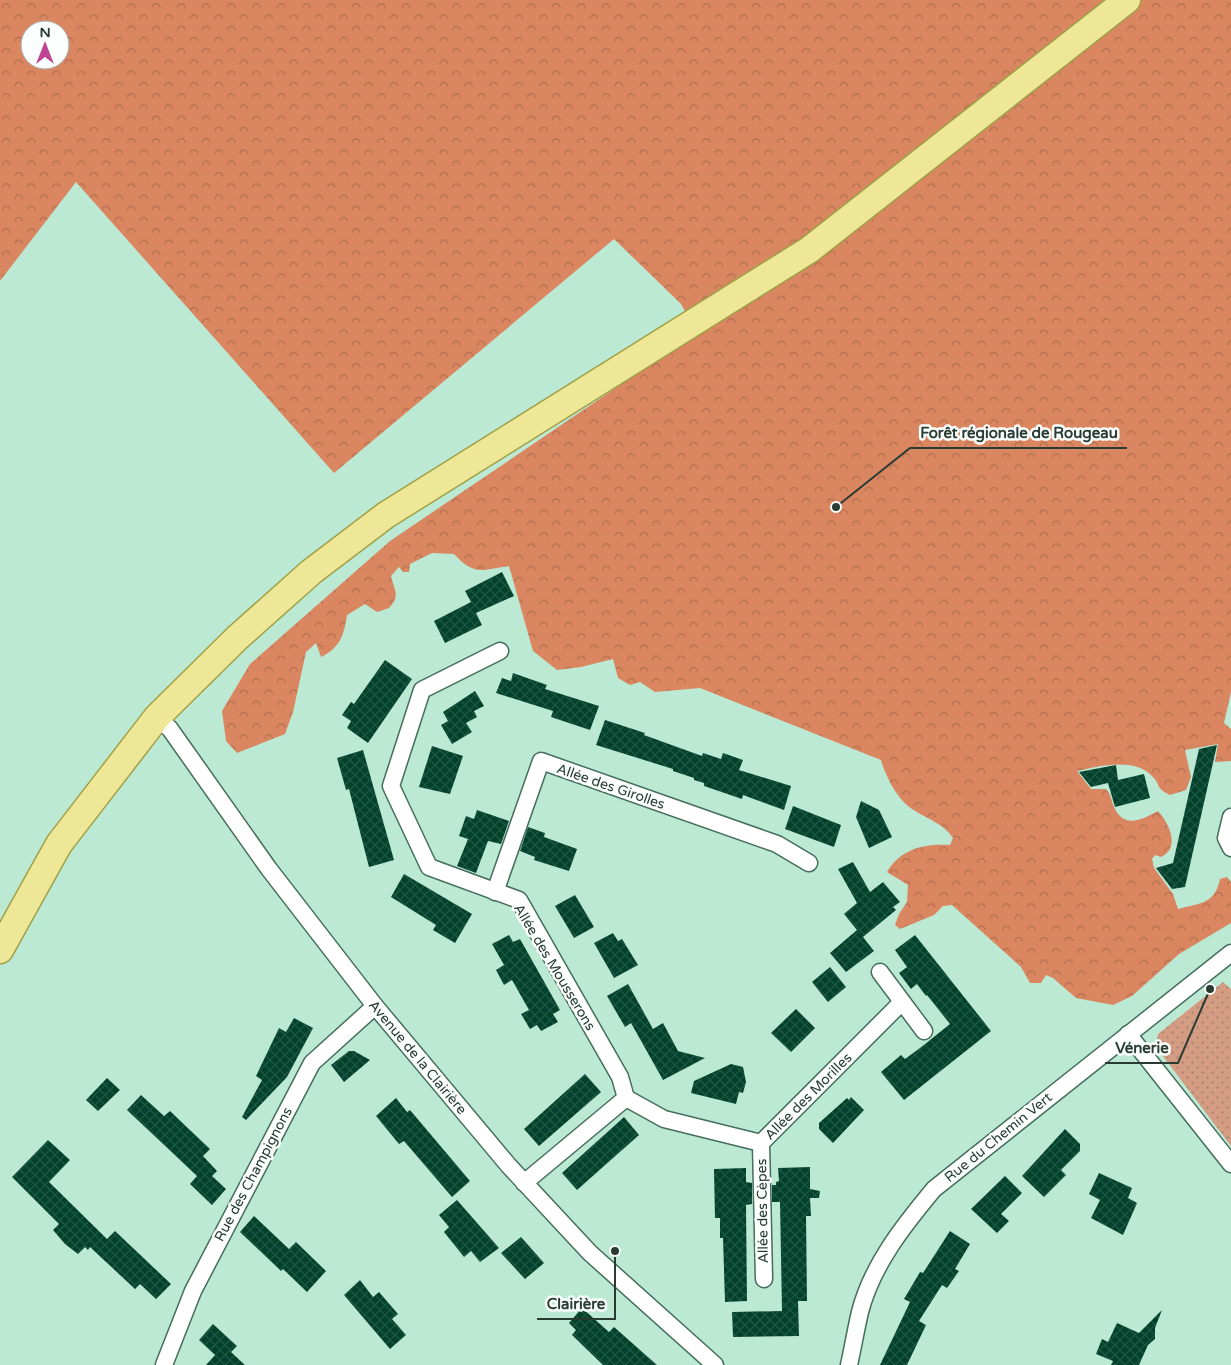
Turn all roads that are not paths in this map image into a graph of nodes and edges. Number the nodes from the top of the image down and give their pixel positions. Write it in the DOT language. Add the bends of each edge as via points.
graph roads {
  1 [pos="1124,1"];
  2 [pos="500,651"];
  3 [pos="157,717"];
  4 [pos="1231,817"];
  5 [pos="1231,848"];
  6 [pos="809,863"];
  7 [pos="495,892"];
  8 [pos="0,950"];
  9 [pos="1225,958"];
  10 [pos="880,972"];
  11 [pos="902,1002"];
  12 [pos="375,1006"];
  13 [pos="924,1031"];
  14 [pos="1128,1034"];
  15 [pos="626,1098"];
  16 [pos="761,1143"];
  17 [pos="1231,1164"];
  18 [pos="524,1183"];
  19 [pos="764,1279"];
  20 [pos="164,1365"];
  21 [pos="714,1365"];
  22 [pos="849,1365"];
  1 -- 3 [label="main road" via="808,250 386,515 281,598"];
  2 -- 7 [label="street, Allée des Mousserons" via="422,690 391,786 429,868"];
  3 -- 8 [label="main road" via="59,844"];
  3 -- 12 [label="street, Avenue de la Clairière" via="170,728 269,870"];
  4 -- 5 [label="street" via="1226,838"];
  6 -- 7 [label="street, Allée des Girolles" via="776,844 541,761"];
  7 -- 15 [label="street, Allée des Mousserons" via="519,900 620,1077"];
  9 -- 14 [label="street, Rue du Chemin Vert"];
  10 -- 11 [label="street"];
  11 -- 13 [label="street"];
  11 -- 16 [label="street, Allée des Morilles"];
  12 -- 18 [label="street, Avenue de la Clairière"];
  12 -- 20 [label="street, Rue des Champignons" via="312,1063 193,1291"];
  14 -- 17 [label="street"];
  14 -- 22 [label="street, Rue du Chemin Vert" via="934,1189 906,1222 875,1273 860,1310"];
  15 -- 16 [label="street, Allée des Morilles" via="664,1119"];
  15 -- 18 [label="street"];
  16 -- 19 [label="street, Allée des Cèpes"];
  18 -- 21 [label="street, Avenue de la Clairière" via="590,1253"];
}
